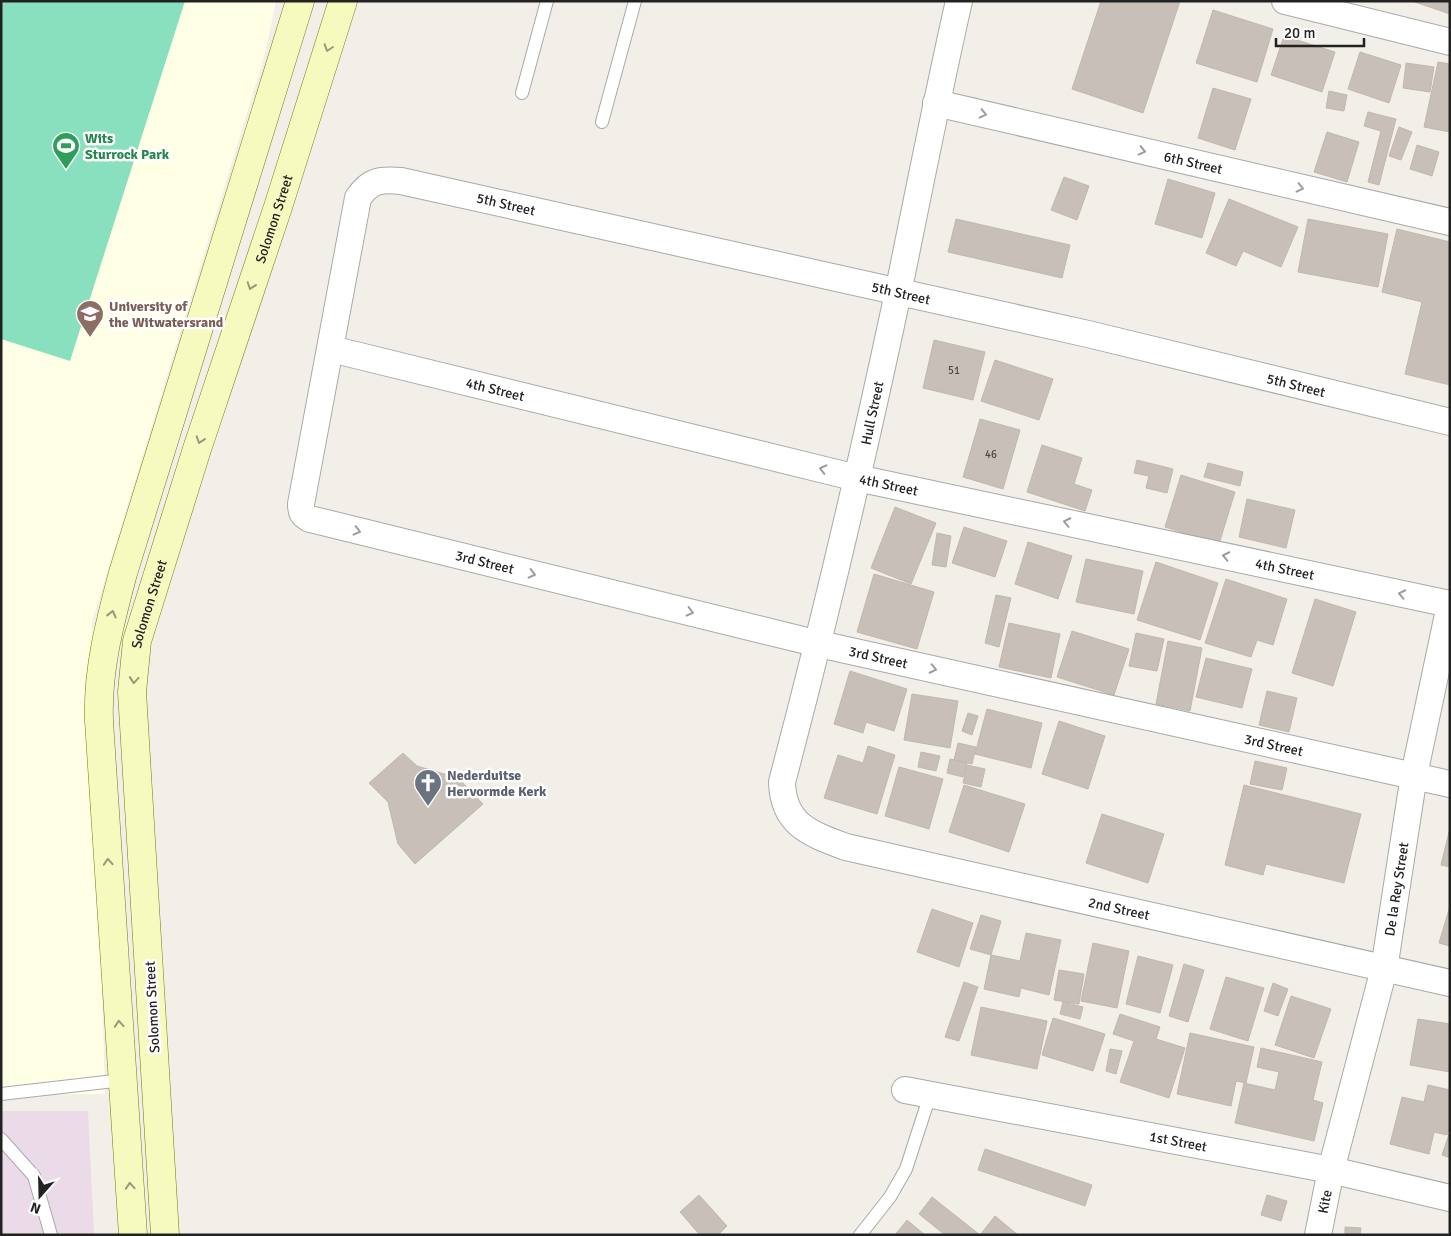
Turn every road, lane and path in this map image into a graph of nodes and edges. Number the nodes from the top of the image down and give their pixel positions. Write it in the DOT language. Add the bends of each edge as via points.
graph roads {
  1 [pos="300,1"];
  2 [pos="343,1"];
  3 [pos="547,1"];
  4 [pos="635,1"];
  5 [pos="959,1"];
  6 [pos="1285,1"];
  7 [pos="1450,42"];
  8 [pos="522,93"];
  9 [pos="936,103"];
  10 [pos="602,122"];
  11 [pos="1450,222"];
  12 [pos="898,292"];
  13 [pos="331,348"];
  14 [pos="1450,422"];
  15 [pos="857,478"];
  16 [pos="1450,604"];
  17 [pos="819,644"];
  18 [pos="1414,775"];
  19 [pos="1450,784"];
  20 [pos="794,820"];
  21 [pos="1384,969"];
  22 [pos="1450,983"];
  23 [pos="123,1080"];
  24 [pos="905,1090"];
  25 [pos="1,1094"];
  26 [pos="930,1095"];
  27 [pos="1,1139"];
  28 [pos="1331,1170"];
  29 [pos="1450,1198"];
  30 [pos="51,1235"];
  31 [pos="134,1235"];
  32 [pos="165,1235"];
  33 [pos="860,1235"];
  34 [pos="1318,1235"];
  23 -- 1 [label="main road, one-way" via="99,721 100,673 123,573"];
  2 -- 32 [label="main road, Solomon Street, one-way" via="137,641 132,692"];
  3 -- 8 [label="lane"];
  4 -- 10 [label="lane"];
  5 -- 9 [label="street, Hull Street"];
  6 -- 7 [label="street"];
  9 -- 11 [label="street, 6th Street, one-way"];
  9 -- 12 [label="street, Hull Street"];
  12 -- 13 [label="street, 5th Street" via="389,180 370,184 358,198"];
  12 -- 14 [label="street, 5th Street" via="1088,334"];
  12 -- 15 [label="street, Hull Street"];
  15 -- 13 [label="street, 4th Street, one-way"];
  13 -- 17 [label="street, 3rd Street, one-way" via="301,504 303,516"];
  16 -- 15 [label="street, 4th Street, one-way"];
  15 -- 17 [label="street, Hull Street"];
  16 -- 18 [label="street, De la Rey Street"];
  17 -- 18 [label="street, 3rd Street, one-way"];
  17 -- 20 [label="street, Hull Street" via="782,782 786,805"];
  18 -- 19 [label="street, 3rd Street"];
  18 -- 21 [label="street, De la Rey Street"];
  20 -- 21 [label="street, 2nd Street" via="804,829 846,847"];
  21 -- 22 [label="street, 2nd Street"];
  21 -- 28 [label="street, De la Rey Street"];
  23 -- 25 [label="lane"];
  31 -- 23 [label="main road, one-way"];
  24 -- 26 [label="street, 1st Street"];
  26 -- 28 [label="street, 1st Street"];
  26 -- 33 [label="lane" via="906,1170 890,1197"];
  27 -- 30 [label="lane" via="34,1176"];
  28 -- 29 [label="street, 1st Street"];
  28 -- 34 [label="street, Kite"];
}
